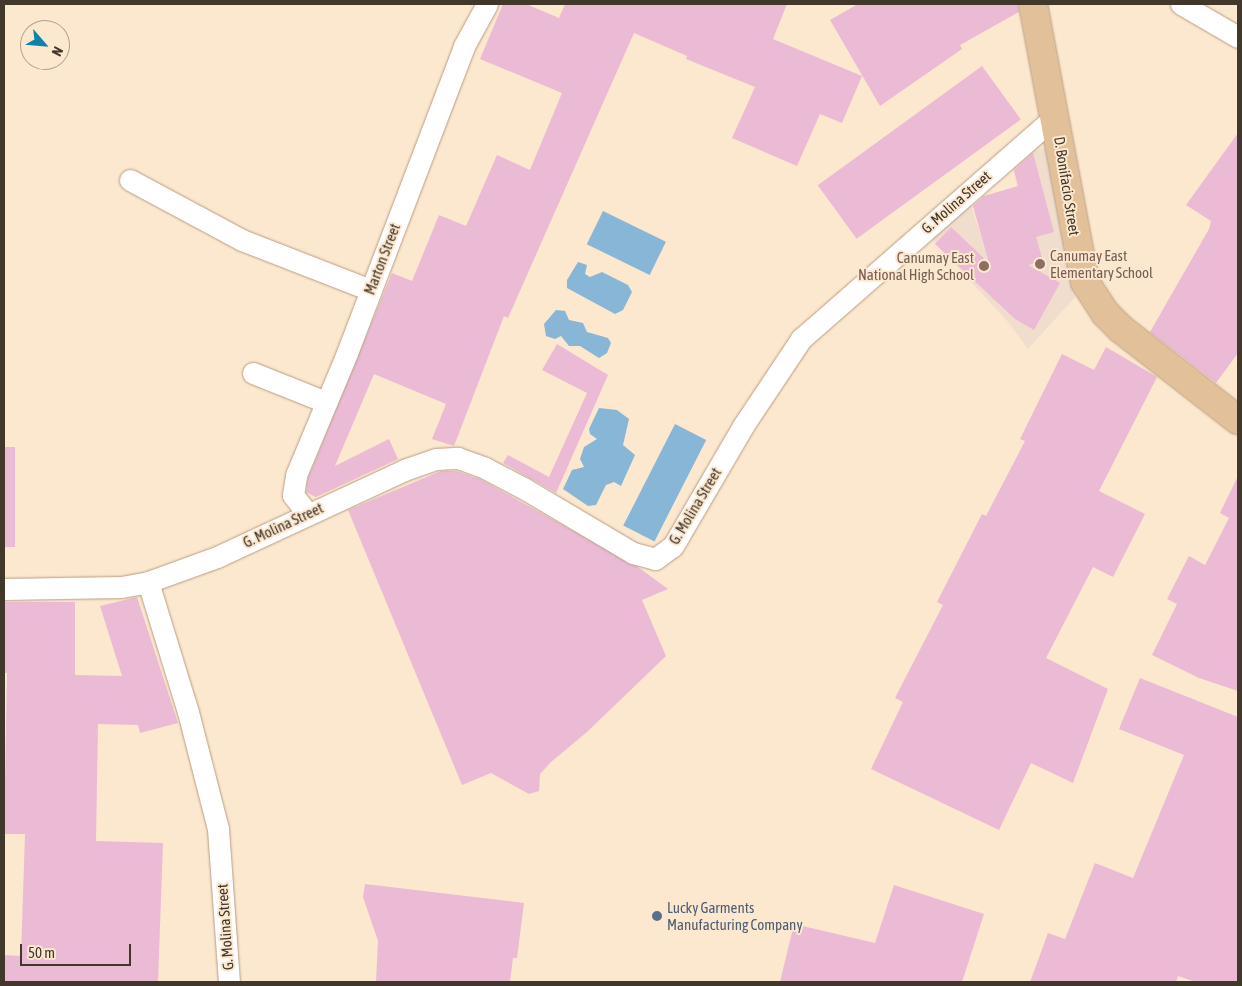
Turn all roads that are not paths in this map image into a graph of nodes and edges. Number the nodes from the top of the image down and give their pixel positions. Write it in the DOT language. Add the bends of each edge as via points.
graph roads {
  1 [pos="487,4"];
  2 [pos="1033,4"];
  3 [pos="1181,4"];
  4 [pos="1238,37"];
  5 [pos="1055,117"];
  6 [pos="130,180"];
  7 [pos="370,290"];
  8 [pos="253,372"];
  9 [pos="326,402"];
  10 [pos="1238,420"];
  11 [pos="307,513"];
  12 [pos="148,582"];
  13 [pos="4,589"];
  14 [pos="229,982"];
  1 -- 7 [label="street, Marton Street" via="464,46"];
  2 -- 5 [label="main road, D. Bonifacio Street"];
  3 -- 4 [label="street"];
  5 -- 10 [label="main road, D. Bonifacio Street" via="1079,263 1094,298 1121,329"];
  5 -- 11 [label="street, G. Molina Street" via="802,339 743,426 665,554 655,559 643,558 525,489 486,468 458,458 436,459 404,470"];
  6 -- 7 [label="street" via="242,240"];
  7 -- 9 [label="street, Marton Street"];
  8 -- 9 [label="street"];
  9 -- 11 [label="street, Marton Street" via="293,487 293,495"];
  11 -- 12 [label="street, G. Molina Street" via="217,556"];
  12 -- 13 [label="street, G. Molina Street" via="121,587"];
  12 -- 14 [label="street, G. Molina Street" via="188,712 218,829"];
}
